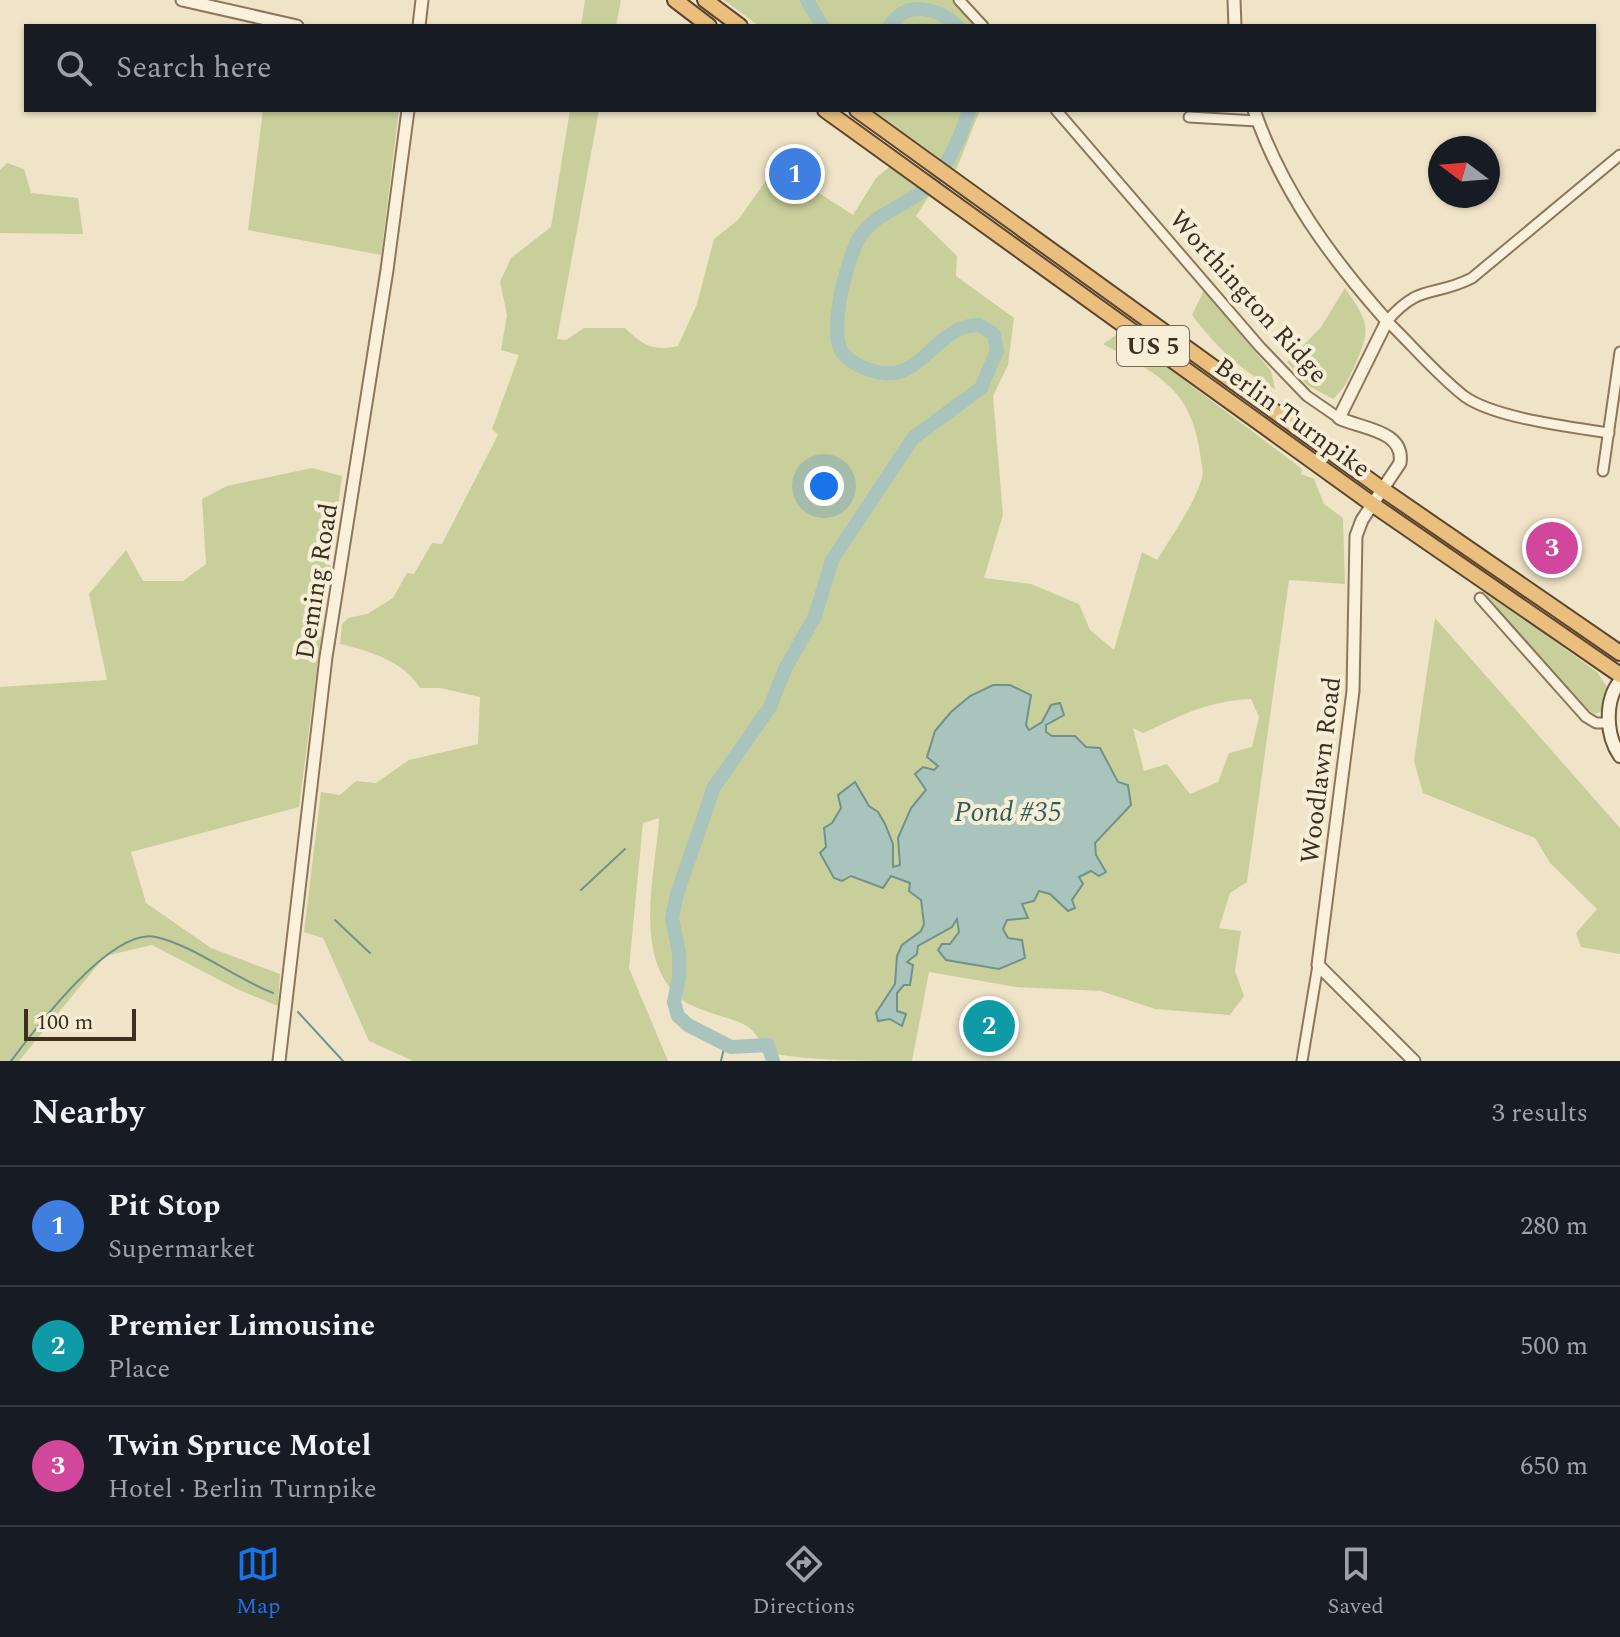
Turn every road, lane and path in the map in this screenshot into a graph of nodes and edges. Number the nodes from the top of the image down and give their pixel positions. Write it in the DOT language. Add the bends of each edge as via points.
graph roads {
  1 [pos="182,0"];
  2 [pos="422,0"];
  3 [pos="675,0"];
  4 [pos="705,0"];
  5 [pos="959,0"];
  6 [pos="1234,0"];
  7 [pos="288,24"];
  8 [pos="419,24"];
  9 [pos="706,24"];
  10 [pos="737,24"];
  11 [pos="981,24"];
  12 [pos="1235,24"];
  13 [pos="408,112"];
  14 [pos="828,112"];
  15 [pos="860,112"];
  16 [pos="1058,112"];
  17 [pos="1256,116"];
  18 [pos="1189,117"];
  19 [pos="1620,155"];
  20 [pos="1387,321"];
  21 [pos="1620,352"];
  22 [pos="1339,418"];
  23 [pos="1609,433"];
  24 [pos="1603,471"];
  25 [pos="1382,489"];
  26 [pos="1372,504"];
  27 [pos="1480,598"];
  28 [pos="1620,653"];
  29 [pos="1620,675"];
  30 [pos="1620,681"];
  31 [pos="1616,699"];
  32 [pos="1608,723"];
  33 [pos="1620,756"];
  34 [pos="1318,965"];
  35 [pos="279,1061"];
  36 [pos="1302,1061"];
  37 [pos="1414,1061"];
  1 -- 7 [label="street"];
  2 -- 8 [label="street"];
  3 -- 9 [label="highway"];
  4 -- 10 [label="highway"];
  5 -- 11 [label="street"];
  6 -- 12 [label="street"];
  13 -- 35 [label="street, Deming Road" via="324,668"];
  14 -- 26 [label="highway, Berlin Turnpike / US 5"];
  15 -- 25 [label="highway, Berlin Turnpike / US 5"];
  16 -- 22 [label="street, Worthington Ridge" via="1260,347 1307,396"];
  17 -- 18 [label="street"];
  17 -- 20 [label="street" via="1300,211"];
  19 -- 20 [label="street" via="1472,278 1406,299"];
  20 -- 22 [label="street"];
  20 -- 23 [label="street" via="1464,396 1481,405"];
  21 -- 23 [label="street"];
  22 -- 25 [label="street, Worthington Ridge" via="1388,435 1399,447 1400,463"];
  23 -- 24 [label="street"];
  25 -- 26 [label="street, Woodlawn Road"];
  25 -- 28 [label="highway, Berlin Turnpike / US 5"];
  26 -- 29 [label="highway, Berlin Turnpike / US 5"];
  26 -- 34 [label="street, Woodlawn Road" via="1356,536 1353,691"];
  27 -- 32 [label="street" via="1586,717"];
  30 -- 31 [label="main road" via="1612,694"];
  31 -- 32 [label="main road"];
  32 -- 33 [label="main road"];
  34 -- 36 [label="street, Woodlawn Road"];
  34 -- 37 [label="street"];
}
